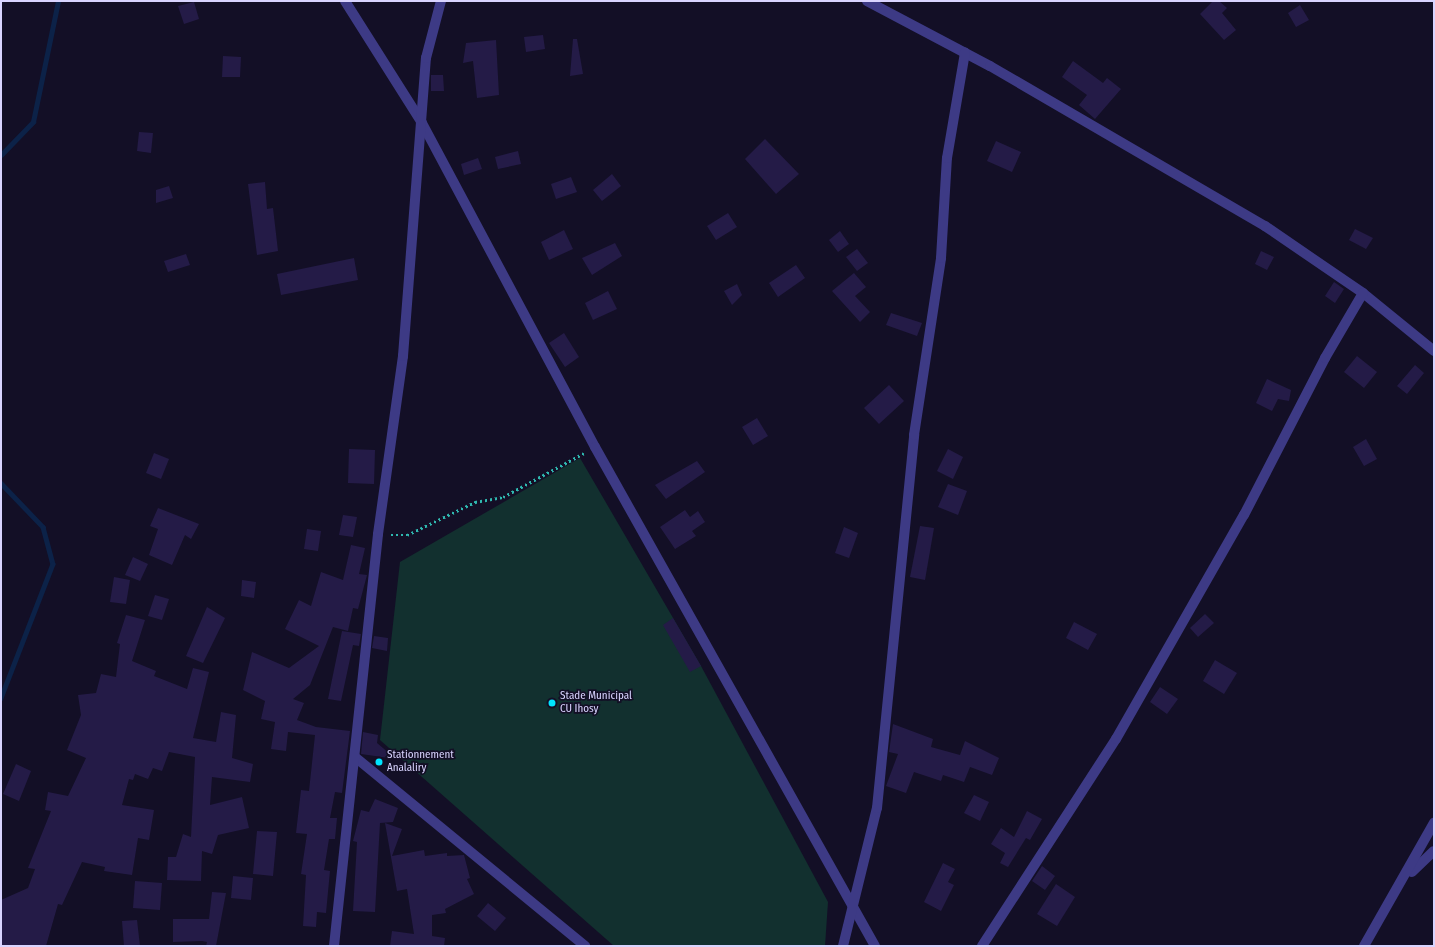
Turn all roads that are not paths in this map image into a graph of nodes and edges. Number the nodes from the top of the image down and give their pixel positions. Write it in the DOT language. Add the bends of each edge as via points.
graph roads {
  1 [pos="345,1"];
  2 [pos="440,1"];
  3 [pos="866,1"];
  4 [pos="965,53"];
  5 [pos="422,123"];
  6 [pos="1363,293"];
  7 [pos="1434,351"];
  8 [pos="355,757"];
  9 [pos="1434,823"];
  10 [pos="1434,851"];
  11 [pos="1406,878"];
  12 [pos="851,906"];
  13 [pos="334,946"];
  14 [pos="585,946"];
  15 [pos="843,946"];
  16 [pos="875,946"];
  17 [pos="982,946"];
  18 [pos="1364,946"];
  1 -- 5 [label="street"];
  2 -- 5 [label="street" via="426,58"];
  3 -- 4 [label="street"];
  4 -- 6 [label="street" via="1266,226"];
  4 -- 12 [label="street" via="947,158 941,258 914,435 898,577 889,718 877,808"];
  5 -- 8 [label="street" via="403,356 378,534"];
  5 -- 12 [label="street" via="595,447"];
  6 -- 7 [label="street"];
  6 -- 17 [label="street" via="1324,358 1244,515 1116,739"];
  8 -- 13 [label="street"];
  8 -- 14 [label="street"];
  9 -- 11 [label="street"];
  10 -- 11 [label="street"];
  11 -- 18 [label="street"];
  12 -- 15 [label="street"];
  12 -- 16 [label="street"];
}
